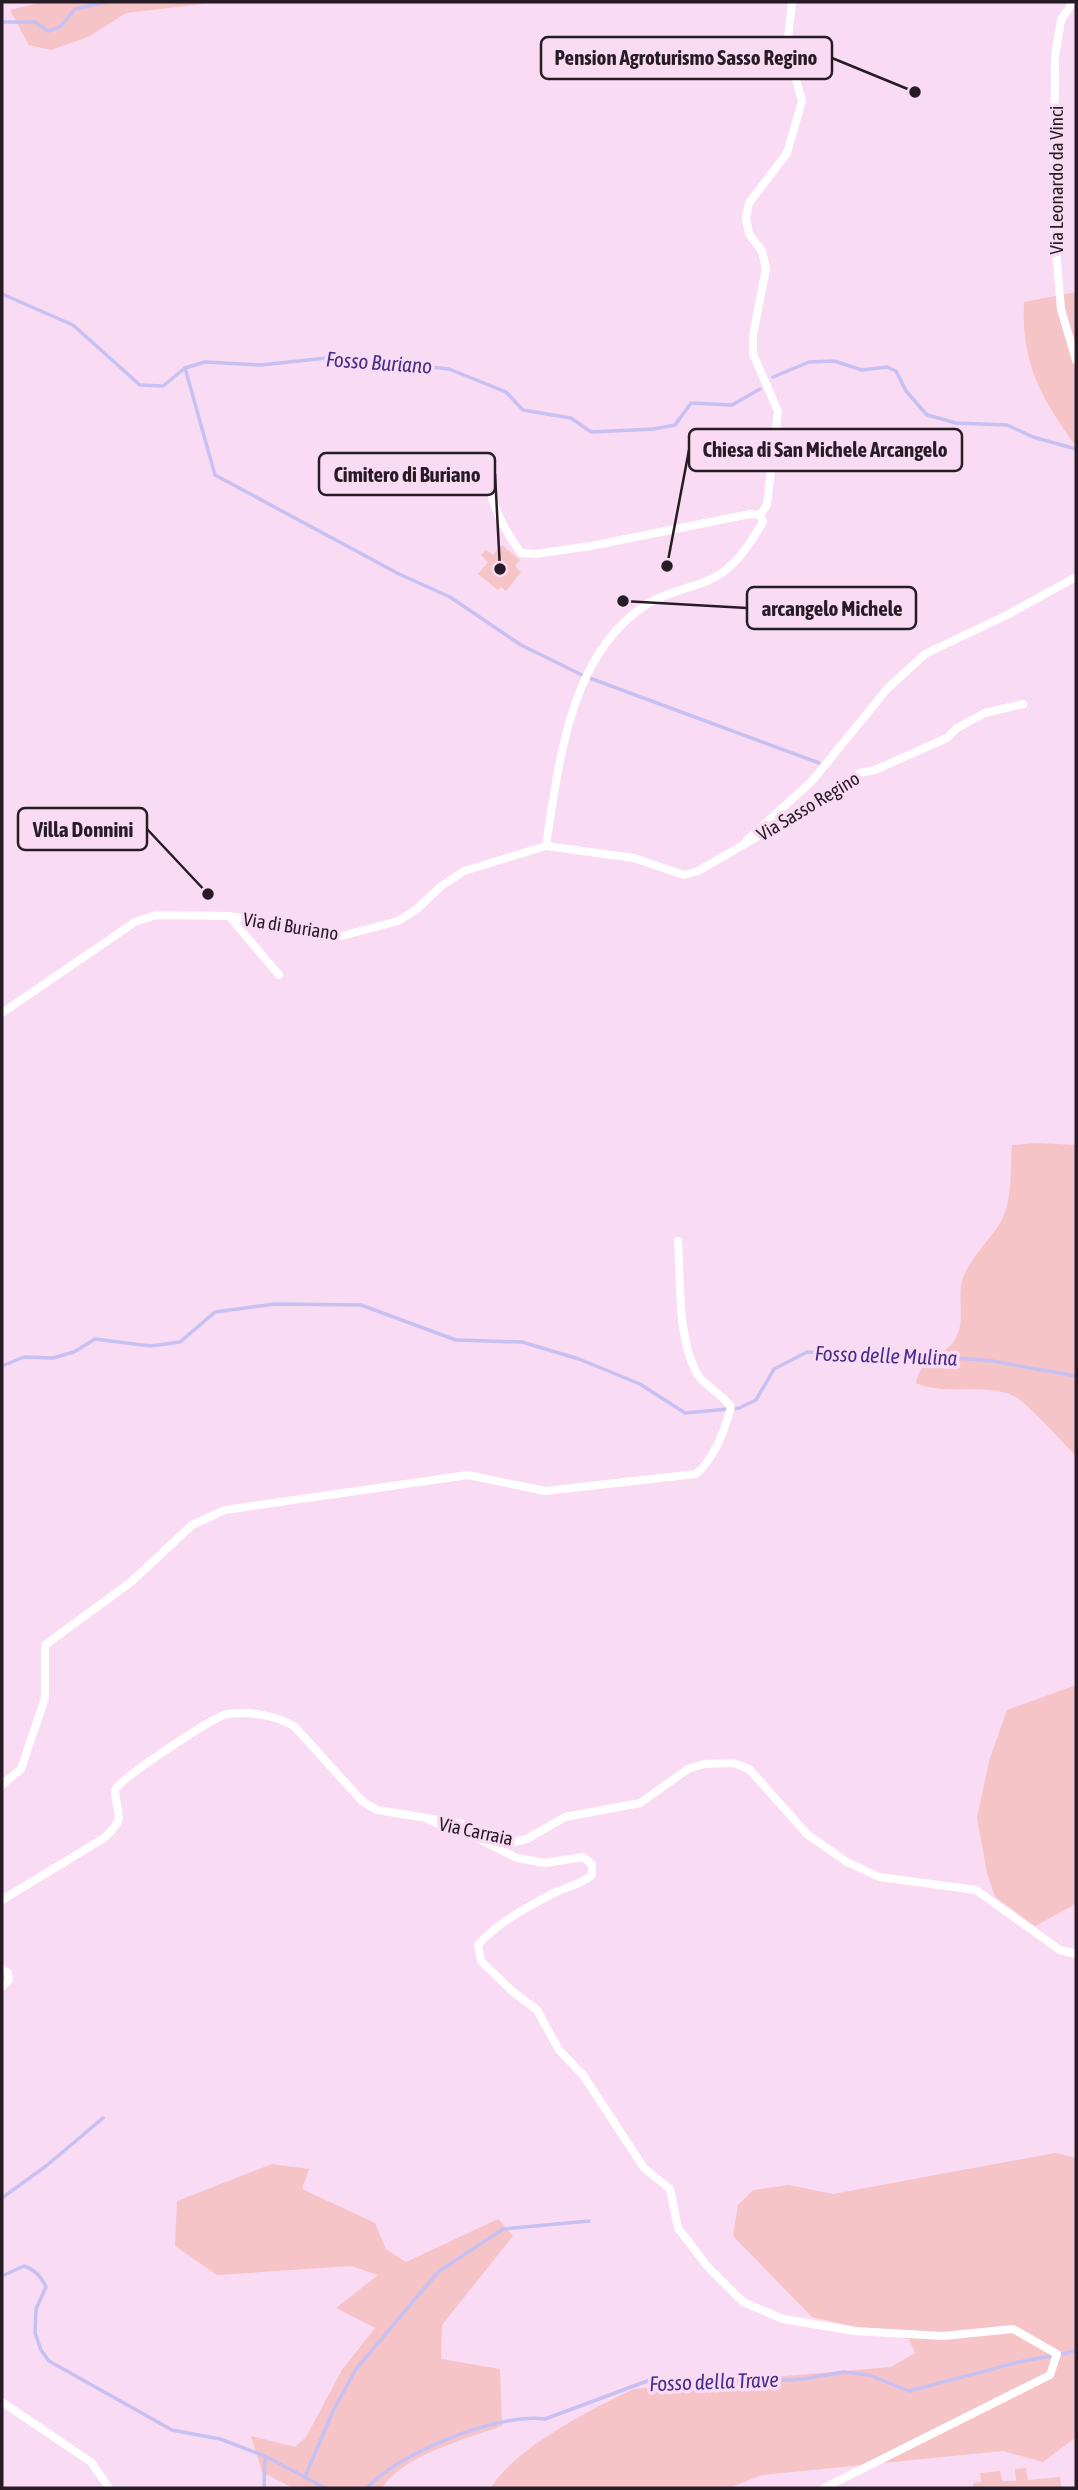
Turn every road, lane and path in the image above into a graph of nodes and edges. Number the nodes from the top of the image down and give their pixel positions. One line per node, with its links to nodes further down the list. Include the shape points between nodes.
1 (792, 2): 5 (street, via 787,47 802,101 788,153 749,203 746,218 766,269 752,354 778,411 769,494)
2 (1073, 2): 3 (street, Via Leonardo da Vinci, via 1061,20 1055,57 1054,226 1061,309)
3 (1076, 360)
4 (488, 463): 5 (street, via 499,516 521,553 590,546)
5 (760, 515): 9 (street, via 763,522 747,548 722,573 651,601 620,623 578,698 561,750)
6 (1076, 577): 8 (street, via 925,654 887,690 812,781 758,826)
7 (1023, 704): 8 (street, Via Sasso Regino, via 985,713 947,738 860,773)
8 (743, 845): 9 (street, Via di Buriano, via 712,865 684,875 634,858)
9 (546, 846): 10 (street, Via di Buriano, via 464,871 417,909 371,930 342,936)
10 (229, 916): 11 (street); 12 (street, Via di Buriano, via 156,915 135,922)
11 (279, 975)
12 (2, 1013)
13 (678, 1241): 14 (street, via 683,1319 696,1374 731,1407 721,1435 696,1474 545,1490 468,1475 225,1510 192,1525 131,1582 45,1645 45,1698 21,1769)
14 (2, 1785)
15 (431, 1821): 16 (street, Via Carraia, via 377,1810 362,1801 285,1720 225,1714 119,1783 120,1820 104,1838); 17 (street, Via Carraia, via 463,1825 514,1842 565,1817 640,1803 688,1769 734,1763 749,1769 808,1835 847,1862 879,1877 976,1890 1060,1950); 22 (street, via 517,1858 545,1863 583,1857 592,1864 592,1875 586,1881 552,1894 488,1933 478,1945 481,1961 537,2010 559,2050 583,2075 644,2168 670,2189 678,2228 743,2302 783,2319 855,2331 943,2336 1013,2329 1057,2354 1050,2375)
16 (2, 1900)
17 (1076, 1954)
18 (2, 1969): 19 (street, via 9,1980)
19 (2, 1987)
20 (2, 2402): 21 (street, via 91,2462)
21 (109, 2488)
22 (824, 2488)

